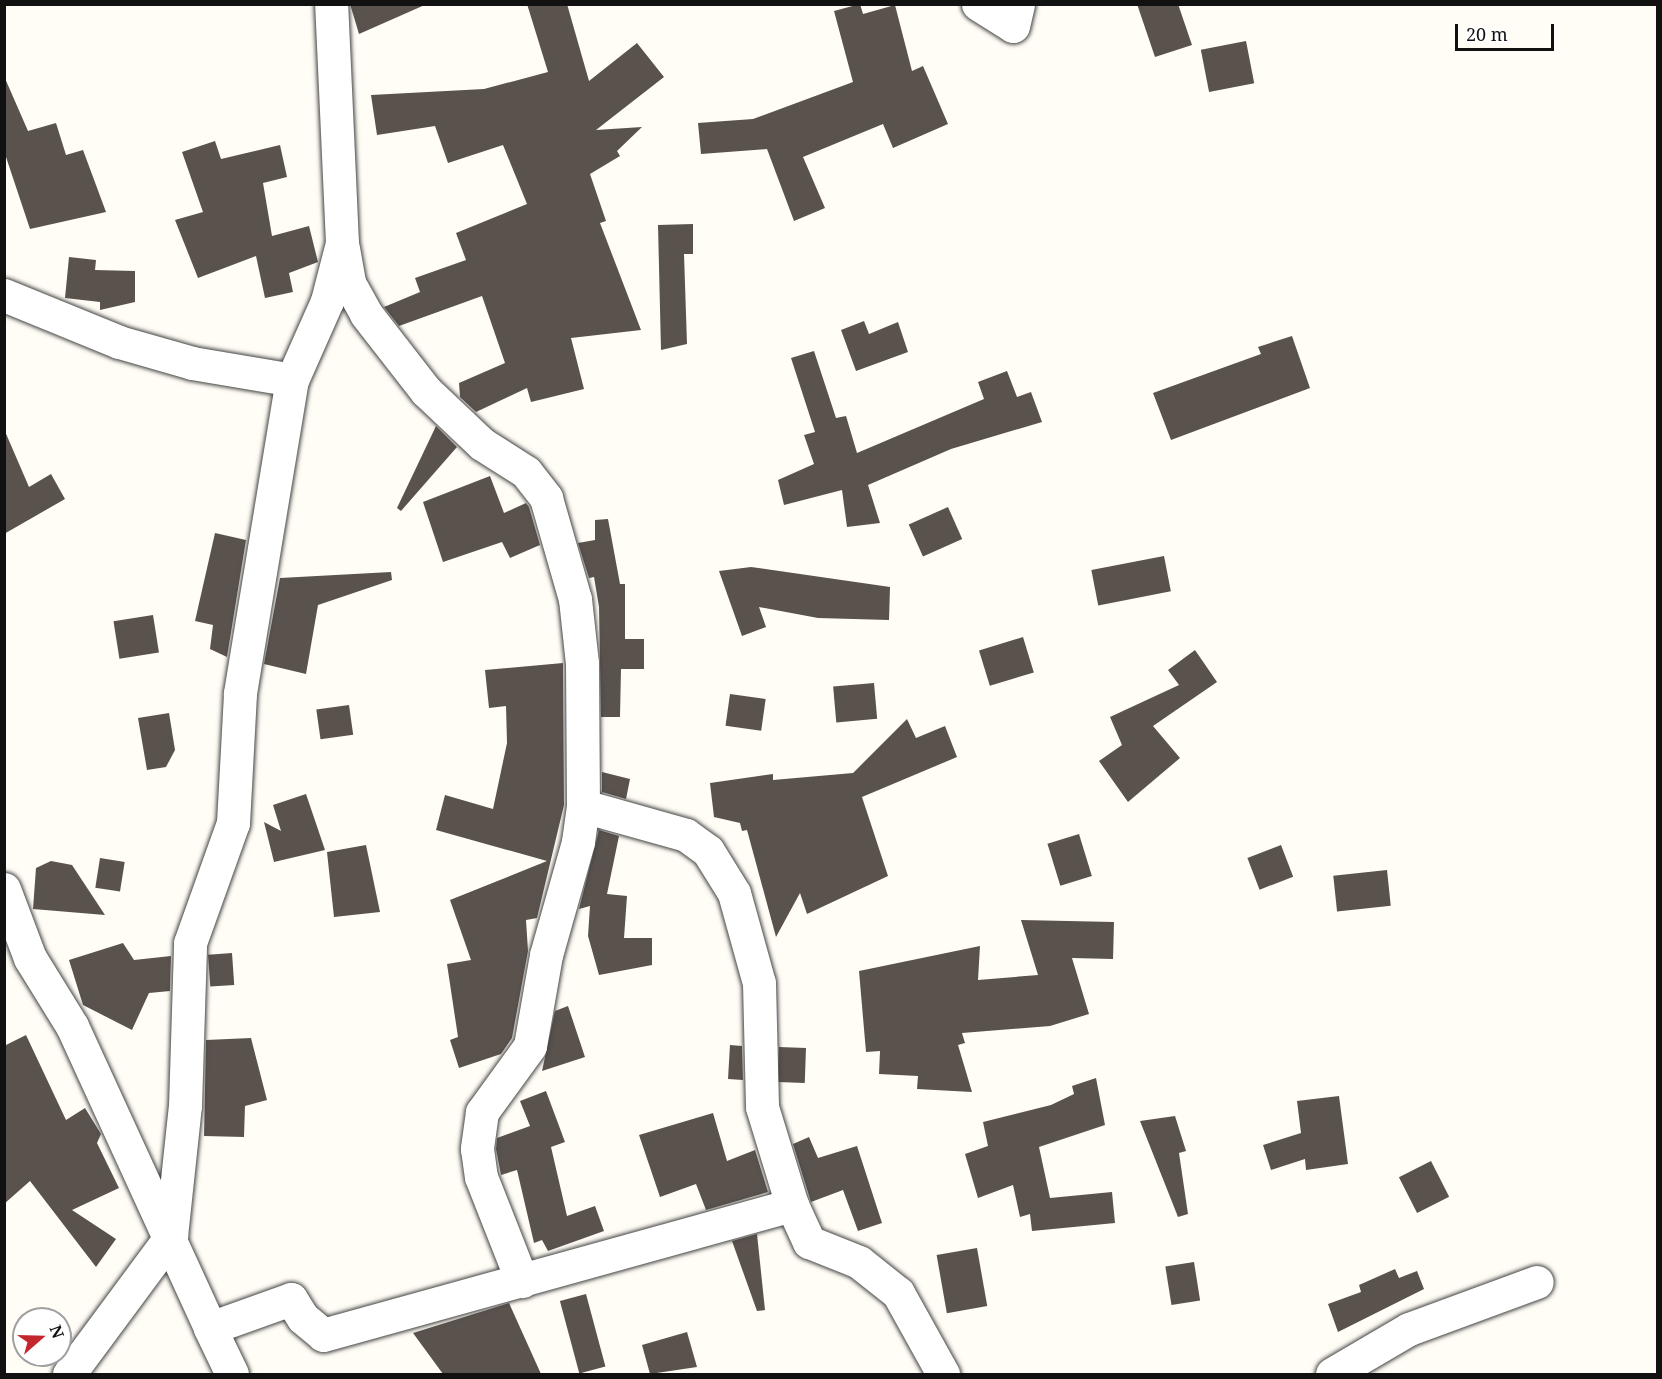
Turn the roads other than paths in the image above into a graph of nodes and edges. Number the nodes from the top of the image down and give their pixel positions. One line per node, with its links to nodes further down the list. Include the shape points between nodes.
1 (331, 4): 4 (street)
2 (978, 4): 3 (street, via 1013,26)
3 (1018, 4)
4 (342, 243): 6 (street, via 327,301); 7 (street, via 349,283 360,303 426,391 482,444 526,472 546,498 574,599 582,663)
5 (4, 295): 6 (street, via 119,342 192,363)
6 (292, 380): 10 (street, via 240,693 233,823 190,943 185,1106)
7 (583, 806): 9 (street, via 686,835 708,851 725,876 752,945 759,983 762,1107); 11 (street, via 533,1012 530,1046 482,1112 477,1149 481,1177)
8 (4, 890): 10 (street, via 30,958 72,1026)
9 (792, 1205): 11 (street); 16 (street, via 809,1242 859,1262 898,1293)
10 (171, 1236): 13 (street); 14 (street)
11 (522, 1281): 13 (street, via 323,1335 303,1318 291,1299)
12 (1537, 1282): 17 (street, via 1409,1329)
13 (210, 1328): 15 (street)
14 (69, 1374)
15 (232, 1374)
16 (943, 1374)
17 (1332, 1374)

